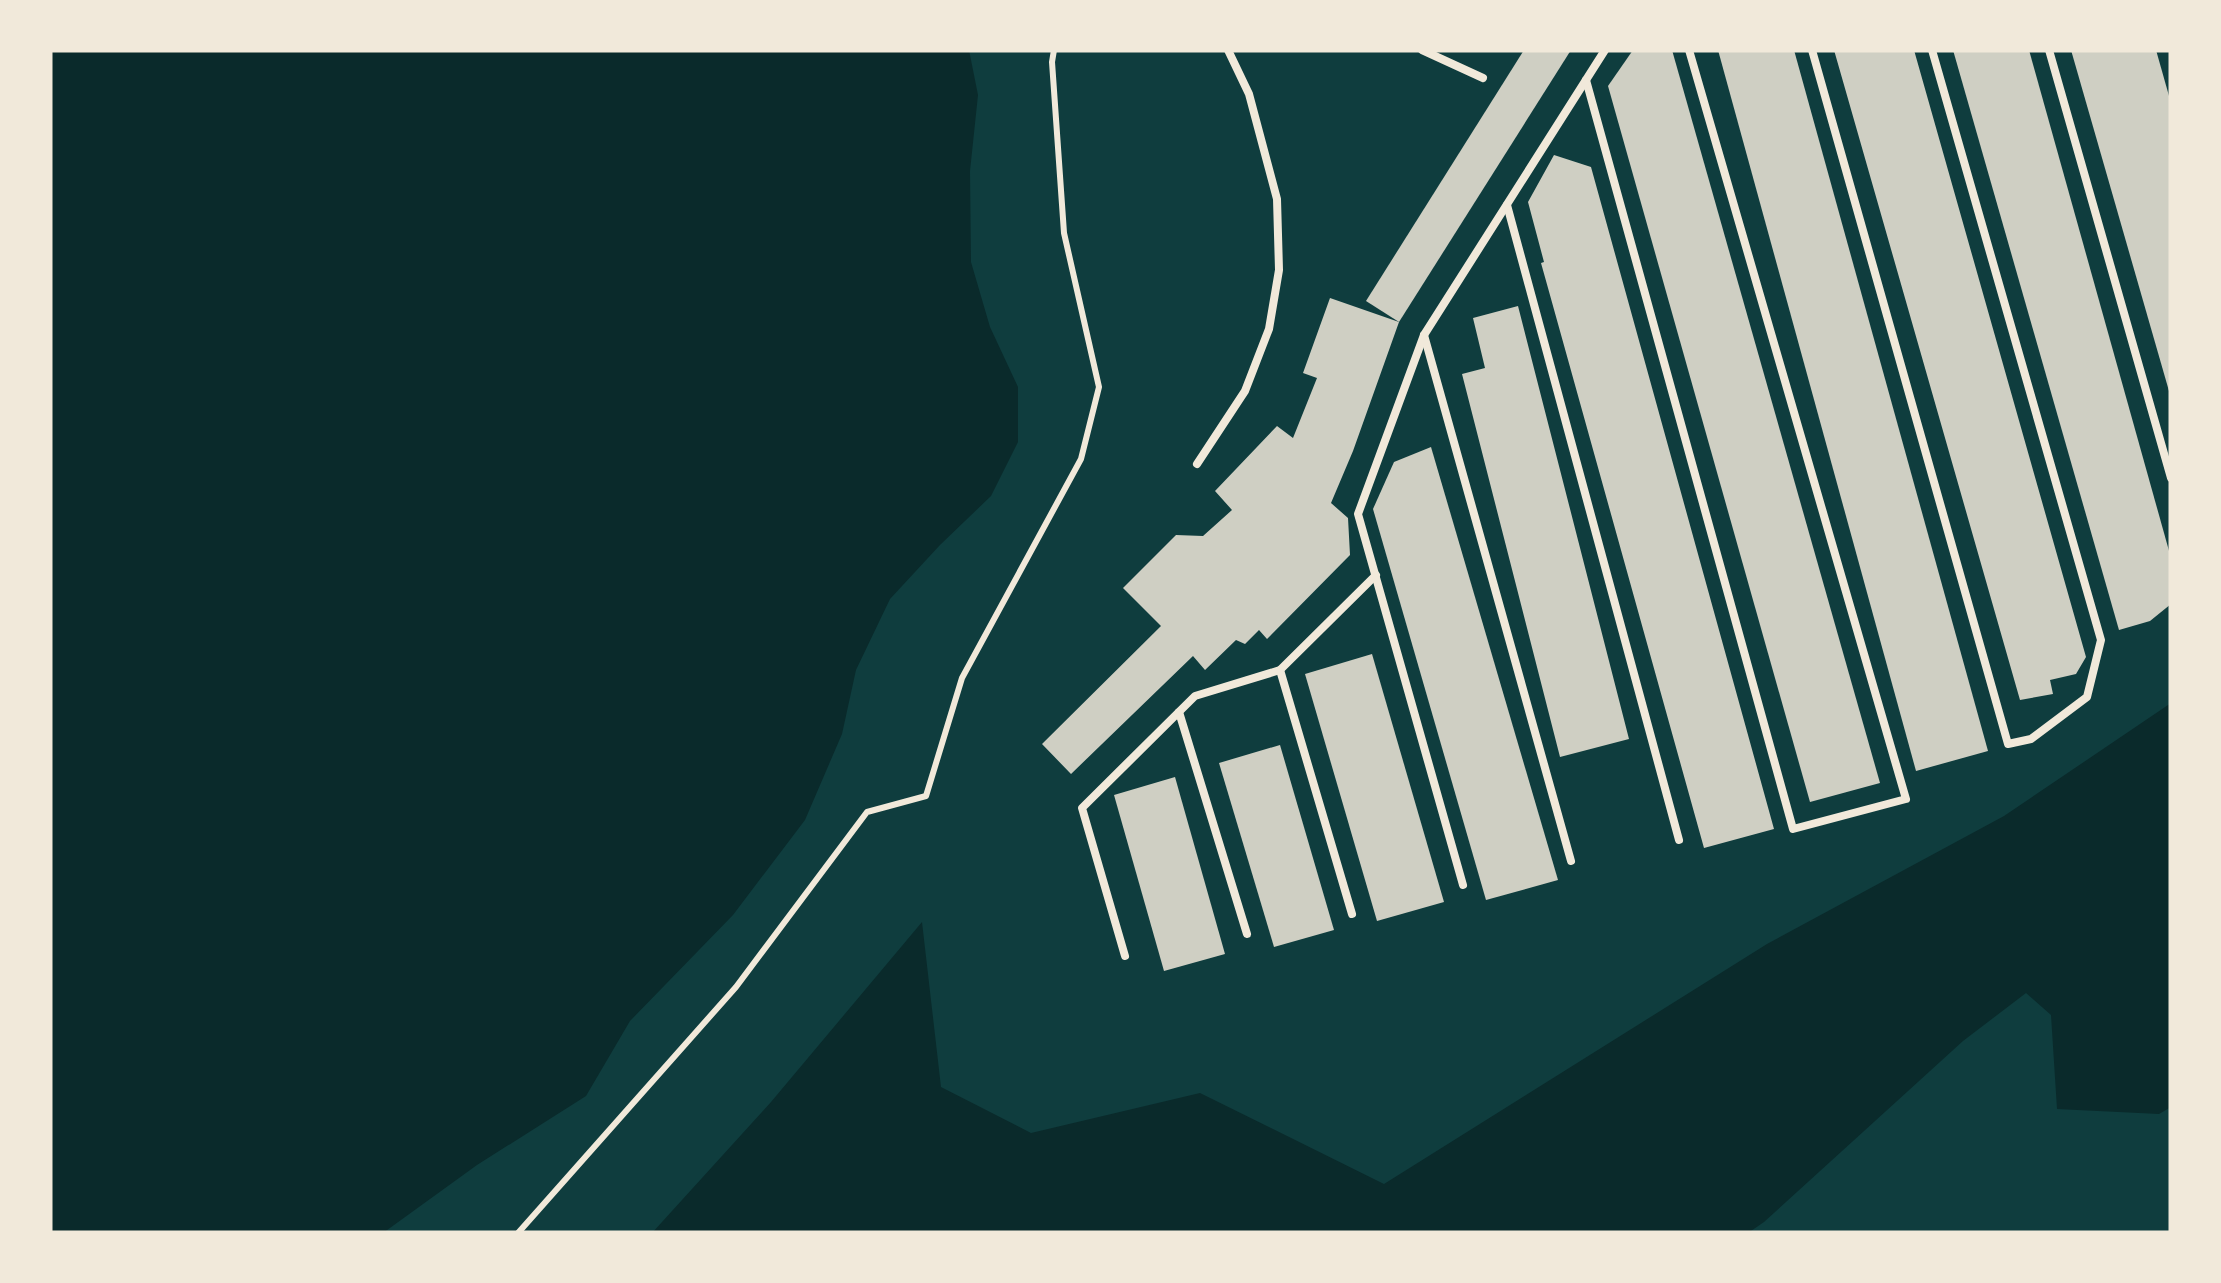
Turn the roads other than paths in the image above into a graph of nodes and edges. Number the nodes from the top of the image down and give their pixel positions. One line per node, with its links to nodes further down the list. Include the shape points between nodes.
1 (1228, 50): 12 (lane, via 1250,94 1277,198 1279,270 1269,329 1246,391)
2 (1422, 50): 8 (lane)
3 (1605, 50): 9 (lane)
4 (1690, 50): 9 (lane, via 1906,799 1793,829)
5 (1812, 50): 6 (lane, via 2008,744 2031,738 2087,697 2100,640)
6 (1932, 50)
7 (2050, 50): 13 (lane)
8 (1484, 78)
9 (1586, 80): 10 (lane)
10 (1506, 206): 11 (lane); 17 (lane)
11 (1424, 334): 14 (lane, via 1358,514); 18 (lane)
12 (1197, 464)
13 (2171, 478)
14 (1376, 576): 15 (lane); 19 (lane)
15 (1280, 670): 16 (lane, via 1195,696); 20 (lane)
16 (1179, 712): 21 (lane); 22 (lane, via 1082,808)
17 (1679, 840)
18 (1571, 862)
19 (1463, 885)
20 (1352, 914)
21 (1247, 934)
22 (1125, 956)

